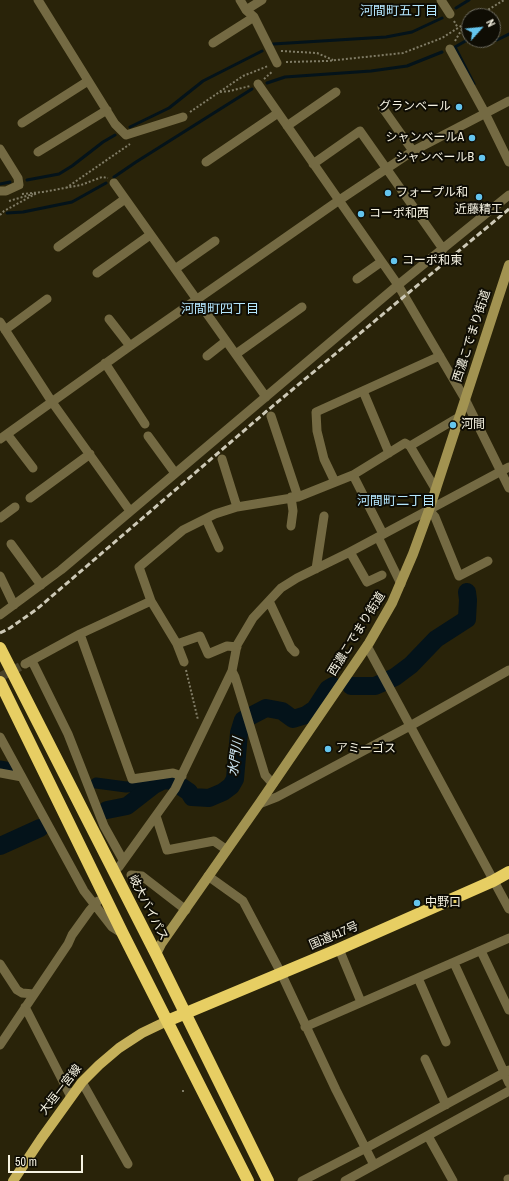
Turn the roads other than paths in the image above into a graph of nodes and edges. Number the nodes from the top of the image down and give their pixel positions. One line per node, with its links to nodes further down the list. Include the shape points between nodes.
1 (38, 0): 11 (street)
2 (240, 0): 5 (street)
3 (262, 0): 5 (street)
4 (441, 0): 6 (street)
5 (246, 10): 7 (street)
6 (450, 14)
7 (254, 17): 8 (street); 10 (street)
8 (213, 43)
9 (450, 48): 18 (street)
10 (277, 63)
11 (88, 81): 16 (street); 20 (street)
12 (258, 84): 17 (street)
13 (336, 92): 21 (street)
14 (509, 101): 18 (street)
15 (382, 107): 23 (street)
16 (107, 110): 19 (street, via 115,124 126,135); 24 (street)
17 (278, 112): 21 (street); 25 (street)
18 (485, 113): 23 (street); 26 (street)
19 (183, 117)
20 (22, 123)
21 (287, 126): 27 (street)
22 (0, 149): 30 (street, via 18,178 19,185)
23 (413, 151): 28 (street)
24 (38, 152)
25 (206, 162)
26 (509, 162)
27 (313, 164): 28 (street, via 360,131); 33 (street)
28 (387, 169): 33 (street); 37 (street)
29 (114, 183): 32 (street)
30 (3, 191)
31 (509, 195): 37 (street)
32 (125, 199): 34 (street); 36 (street)
33 (338, 200): 38 (street); 45 (street)
34 (150, 235): 40 (street); 41 (street)
35 (215, 241): 40 (street)
36 (58, 247)
37 (443, 249): 43 (street)
38 (381, 262): 42 (street); 43 (street)
39 (509, 265): 57 (street, 西濃こでまり街道)
40 (175, 269): 45 (street)
41 (97, 273)
42 (357, 278)
43 (398, 285): 53 (street); 56 (street)
44 (47, 299): 48 (street)
45 (196, 299): 49 (street); 50 (street)
46 (302, 307): 51 (street)
47 (109, 319): 50 (street)
48 (2, 326): 58 (street)
49 (226, 341): 51 (street); 52 (street)
50 (130, 346): 54 (street)
51 (236, 354): 56 (street)
52 (207, 356)
53 (440, 356): 55 (street); 57 (street)
54 (105, 364): 58 (street); 61 (street)
55 (363, 391): 65 (street); 72 (street, via 316,412 317,431 324,459)
56 (266, 397): 70 (street)
57 (465, 399): 60 (street, 西濃こでまり街道); 69 (street)
58 (52, 402): 63 (street); 66 (street)
59 (271, 416): 75 (street)
60 (459, 417): 64 (street); 74 (street, 西濃こでまり街道)
61 (145, 424)
62 (148, 436): 70 (street)
63 (4, 437): 68 (street)
64 (410, 446): 65 (street, via 405,443); 74 (street)
65 (389, 453): 71 (street)
66 (90, 454): 76 (street); 80 (street)
67 (222, 459): 78 (street)
68 (33, 468)
69 (505, 469): 73 (street); 79 (street)
70 (175, 473): 80 (street)
71 (353, 475): 72 (street); 85 (street)
72 (335, 482): 75 (street)
73 (509, 488)
74 (436, 490): 79 (street, 西濃こでまり街道)
75 (295, 497): 78 (street); 84 (street)
76 (30, 498)
77 (14, 507): 82 (street)
78 (237, 507): 83 (street)
79 (429, 510): 85 (street); 89 (street, via 435,517 458,576); 93 (street, 西濃こでまり街道)
80 (130, 511): 94 (street)
81 (324, 516): 90 (street)
82 (0, 518)
83 (206, 519): 87 (street); 95 (street, via 183,530 139,567)
84 (291, 526)
85 (380, 536): 88 (street); 93 (street)
86 (11, 544): 94 (street)
87 (219, 548)
88 (350, 552): 90 (street); 91 (street, via 367,582)
89 (488, 561)
90 (316, 569): 96 (street, via 281,588)
91 (382, 575)
92 (0, 576): 97 (street)
93 (401, 584): 101 (street, 西濃こでまり街道)
94 (41, 585): 97 (street)
95 (151, 601): 99 (street); 100 (street)
96 (269, 601): 102 (street, via 253,618); 104 (street, via 291,648)
97 (14, 605): 98 (street)
98 (0, 615)
99 (80, 634): 113 (street, via 132,779 173,773); 118 (street, via 29,662 68,734 104,826)
100 (177, 644): 102 (street, via 200,636 208,654 227,646); 105 (street)
101 (367, 646): 109 (street); 114 (street, 西濃こでまり街道)
102 (237, 647): 107 (street)
103 (0, 648): 119 (highway, 岐大バイパス)
104 (296, 652)
105 (184, 662)
106 (509, 670): 109 (street)
107 (232, 671): 113 (street); 114 (street, via 265,775)
108 (0, 682): 124 (highway)
109 (410, 726): 115 (street, via 277,797); 123 (street)
110 (0, 737): 112 (street)
111 (0, 773): 112 (street)
112 (22, 777): 125 (street, via 84,891)
113 (182, 777): 116 (street)
114 (273, 784): 115 (street, 西濃こでまり街道)
115 (259, 804): 117 (street, 西濃こでまり街道)
116 (156, 816): 117 (street, via 167,850 214,841); 118 (street)
117 (227, 850): 122 (street, 西濃こでまり街道)
118 (123, 860): 119 (street, via 119,867)
119 (113, 870): 132 (highway, 岐大バイパス)
120 (509, 872): 123 (highway, 国道417号)
121 (131, 875): 127 (street, via 142,876)
122 (208, 876): 127 (street, 西濃こでまり街道); 135 (street, via 243,901)
123 (493, 881): 126 (street); 130 (highway, 国道417号)
124 (104, 895): 125 (street); 128 (highway)
125 (95, 904): 128 (street, via 112,927); 137 (street)
126 (509, 909)
127 (186, 910): 132 (street, 西濃こでまり街道)
128 (123, 934): 142 (highway)
129 (509, 938): 131 (street)
130 (339, 950): 135 (highway, 国道417号); 138 (street)
131 (481, 951): 133 (street); 140 (street)
132 (156, 954): 141 (highway, 岐大バイパス)
133 (454, 963): 136 (street); 147 (street)
134 (0, 964): 137 (street, via 17,990)
135 (280, 973): 141 (highway, 国道417号); 143 (street)
136 (418, 978): 138 (street); 144 (street)
137 (34, 994): 139 (street)
138 (361, 1002): 143 (street)
139 (25, 1007): 145 (street); 150 (street)
140 (509, 1010)
141 (185, 1013): 142 (highway, 国道417号); 157 (highway, 岐大バイパス)
142 (167, 1020): 148 (main road, 大垣一宮線, via 119,1048); 156 (highway)
143 (305, 1026): 153 (street)
144 (446, 1042)
145 (0, 1045)
146 (425, 1059): 151 (street)
147 (507, 1076): 151 (street)
148 (82, 1082): 150 (main road, 大垣一宮線); 154 (street)
149 (509, 1091): 152 (street)
150 (71, 1096): 155 (main road, 大垣一宮線)
151 (446, 1105): 153 (street)
152 (428, 1136): 153 (street); 160 (street)
153 (370, 1157): 158 (street); 159 (street)
154 (128, 1164)
155 (13, 1181)
156 (248, 1181)
157 (268, 1181)
158 (302, 1181)
159 (345, 1181)
160 (453, 1181)

